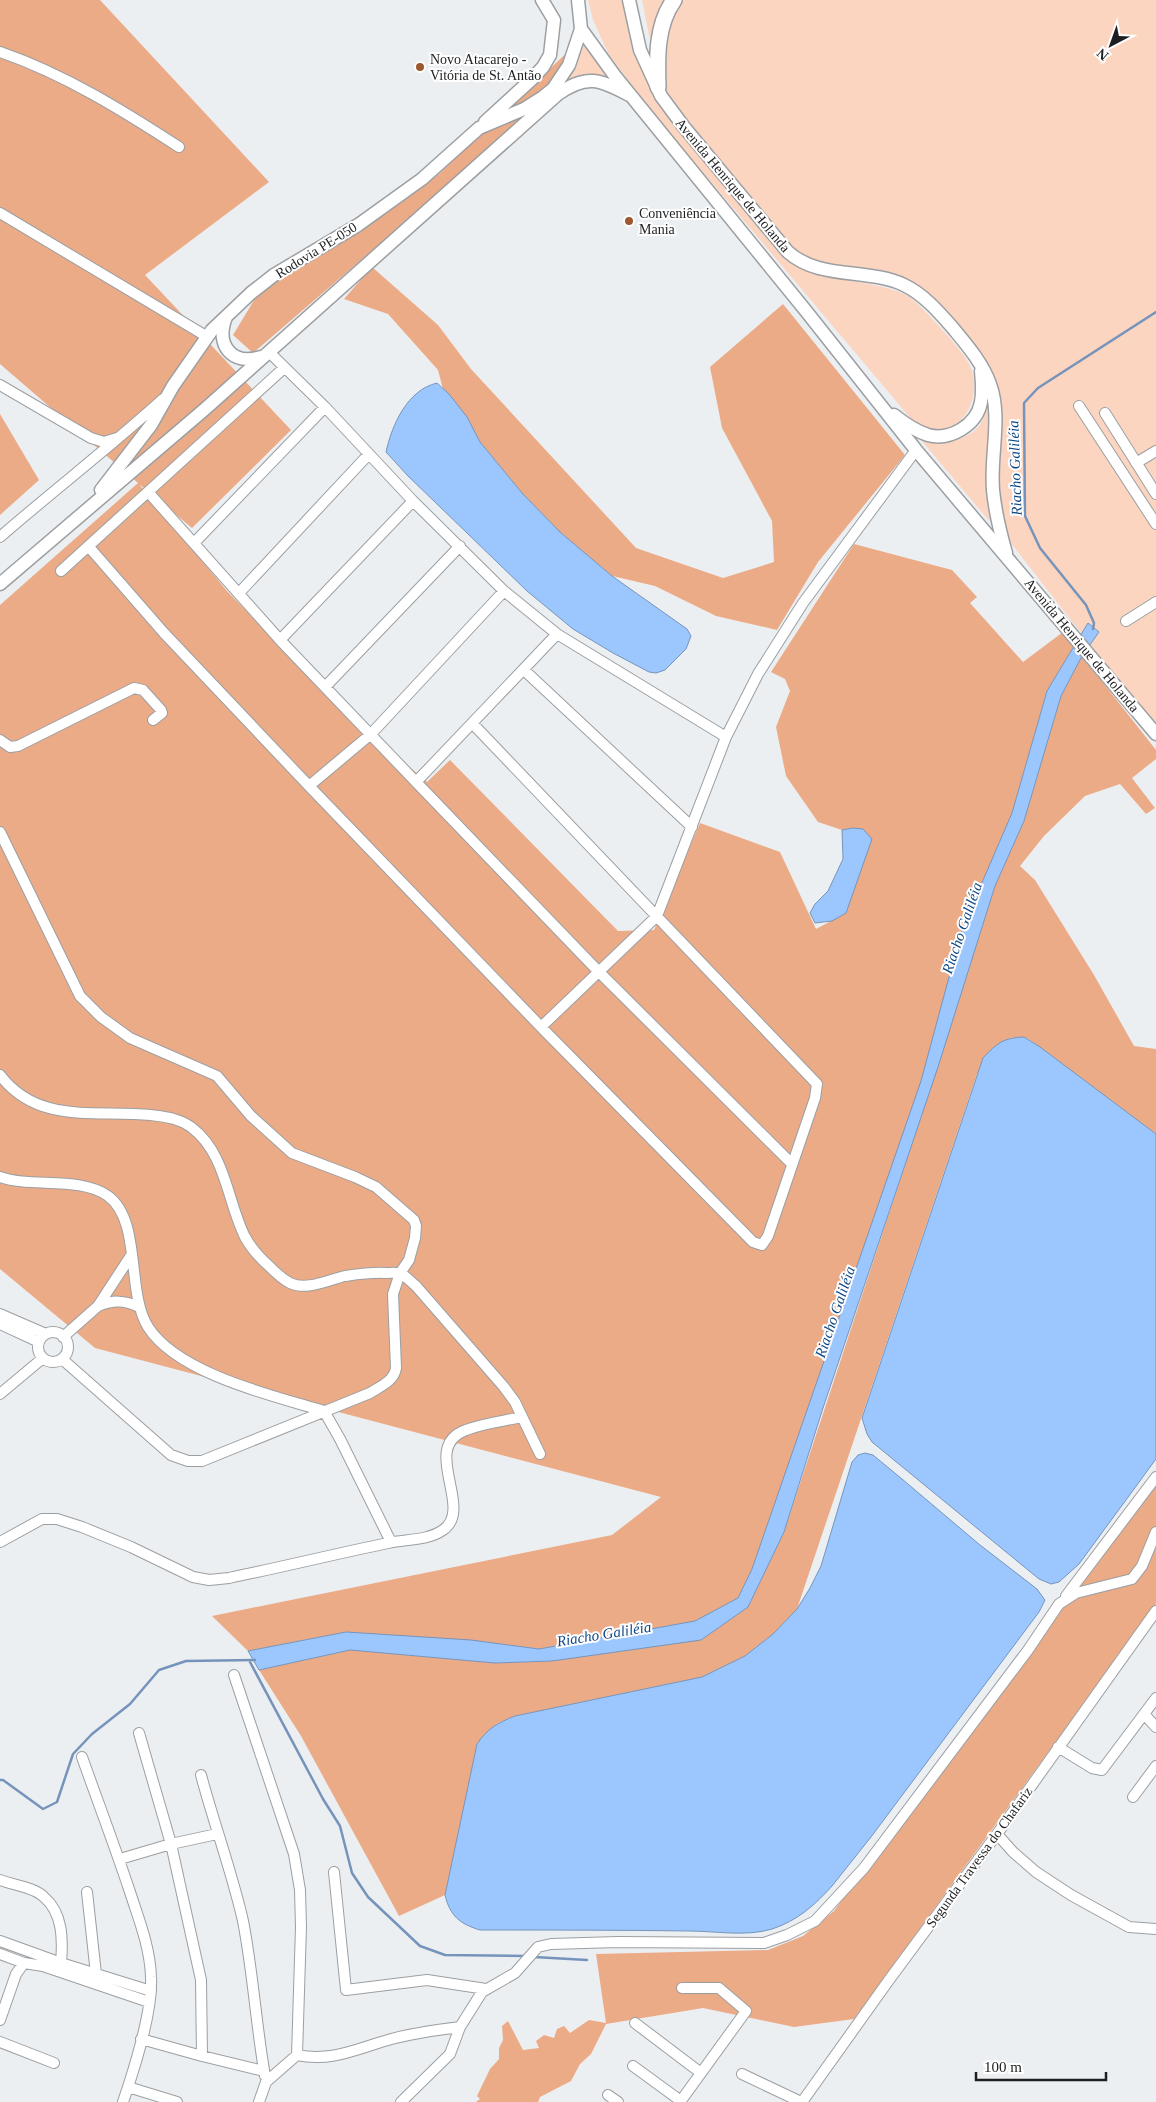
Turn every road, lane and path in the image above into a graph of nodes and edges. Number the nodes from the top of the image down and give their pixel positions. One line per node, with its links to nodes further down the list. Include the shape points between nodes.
1 (542, 0): 9 (main road, via 554,20 550,55 533,78)
2 (578, 0): 5 (main road)
3 (629, 0): 7 (main road, Avenida Henrique de Holanda, via 640,50)
4 (674, 0): 7 (highway, via 660,31)
5 (581, 28): 8 (main road, Avenida Henrique de Holanda); 9 (main road, Rodovia PE-050, via 569,65 553,89 524,109)
6 (0, 52): 10 (street, via 58,76)
7 (658, 87): 15 (main road, Avenida Henrique de Holanda, via 689,134 797,260 825,269 894,281 916,291 966,344)
8 (633, 98): 14 (main road, Rodovia PE-050, via 609,86 584,80 558,94); 21 (main road, Avenida Henrique de Holanda)
9 (479, 128): 12 (main road, Rodovia PE-050, via 422,179 358,225 274,275)
10 (179, 146)
11 (0, 213): 13 (street)
12 (226, 317): 13 (main road, Rodovia PE-050); 14 (main road, via 221,329 222,341 228,351 238,358 250,360)
13 (206, 336): 18 (main road, Rodovia PE-050)
14 (265, 354): 16 (street); 31 (main road, Rodovia PE-050)
15 (981, 366): 21 (main road, via 982,402 973,419 956,432 928,435); 37 (main road, Avenida Henrique de Holanda, via 994,398 993,489)
16 (284, 368): 20 (street); 28 (street)
17 (0, 385): 23 (street, via 91,438 104,442)
18 (169, 394): 23 (street); 31 (main road, Rodovia PE-050, via 137,445)
19 (1079, 406): 32 (street)
20 (325, 407): 26 (street); 34 (street)
21 (883, 408): 24 (main road, Avenida Henrique de Holanda)
22 (1105, 413): 27 (street)
23 (120, 437): 33 (street)
24 (916, 450): 37 (main road, Avenida Henrique de Holanda); 52 (street, via 802,603 758,674)
25 (1156, 451): 27 (street)
26 (369, 454): 30 (street); 41 (street)
27 (1136, 463): 29 (street)
28 (149, 493): 34 (street); 36 (street)
29 (1156, 494)
30 (413, 501): 35 (street); 45 (street)
31 (84, 513): 39 (main road, Rodovia PE-050)
32 (1156, 524)
33 (0, 537)
34 (194, 543): 41 (street)
35 (460, 546): 40 (street); 47 (street)
36 (89, 547): 38 (street); 55 (street, via 164,633)
37 (1007, 556): 51 (main road, Avenida Henrique de Holanda)
38 (62, 571)
39 (0, 584)
40 (504, 591): 44 (street); 50 (street)
41 (239, 593): 45 (street)
42 (1156, 602): 43 (street)
43 (1126, 621)
44 (557, 634): 46 (street); 52 (street)
45 (280, 640): 47 (street)
46 (524, 670): 49 (street); 56 (street)
47 (325, 687): 50 (street)
48 (152, 720): 53 (street, via 162,713 161,710 143,690 134,688 18,746 10,747)
49 (472, 724): 54 (street); 58 (street)
50 (371, 734): 54 (street); 55 (street)
51 (1156, 734)
52 (726, 736): 56 (street)
53 (0, 740)
54 (416, 782): 59 (street)
55 (309, 786): 60 (street)
56 (692, 827): 58 (street)
57 (0, 832): 65 (street, via 80,996 100,1017 130,1038 217,1076 251,1116 292,1153 376,1187 401,1207 416,1226 409,1260)
58 (657, 916): 59 (street); 62 (street, via 817,1084)
59 (598, 971): 60 (street); 62 (street)
60 (541, 1027): 62 (street, via 758,1245 764,1244 768,1236)
61 (0, 1075): 65 (street, via 27,1098 61,1112 142,1114 182,1121 192,1128 218,1163 246,1239 266,1264 291,1284 304,1286 370,1272)
62 (792, 1164)
63 (0, 1177): 64 (street, via 68,1185 107,1195 119,1206 124,1217)
64 (132, 1254): 66 (street); 67 (street)
65 (400, 1273): 75 (street, via 393,1299 396,1374 370,1393); 76 (street, via 416,1286 496,1377)
66 (98, 1306): 67 (street, via 121,1301); 70 (street)
67 (139, 1308): 75 (street, via 148,1327 173,1353 245,1386)
68 (0, 1314): 71 (street)
69 (0, 1324): 71 (street)
70 (63, 1337): 71 (street, via 55,1333); 73 (street, via 68,1348)
71 (43, 1338): 72 (street, via 39,1350)
72 (43, 1358): 73 (street, via 50,1362); 74 (street)
73 (62, 1359): 75 (street, via 172,1455 188,1461 202,1462)
74 (0, 1394)
75 (324, 1411): 81 (street)
76 (522, 1417): 77 (street); 81 (street, via 466,1430 454,1438 446,1456 454,1514 449,1525 436,1534)
77 (540, 1454)
78 (1156, 1477): 82 (street)
79 (1156, 1532): 82 (street, via 1142,1566 1132,1579 1076,1592)
80 (0, 1542): 81 (street, via 42,1519 57,1519 131,1547 193,1577 209,1580)
81 (391, 1542)
82 (1060, 1604): 108 (street, via 864,1868 815,1921 764,1943 543,1945 515,1973)
83 (1156, 1611): 89 (street, Segunda Travessa do Chafariz)
84 (234, 1675): 116 (street, via 294,1854 300,1890)
85 (1156, 1698): 86 (street)
86 (1144, 1714): 87 (street); 89 (street, via 1102,1770 1092,1768)
87 (1156, 1727)
88 (139, 1733): 96 (street)
89 (1058, 1747): 95 (street, Segunda Travessa do Chafariz)
90 (82, 1757): 97 (street)
91 (1156, 1766): 93 (street)
92 (201, 1775): 94 (street)
93 (1133, 1797)
94 (218, 1834): 96 (street); 122 (street, via 242,1919)
95 (997, 1834): 101 (street, via 1036,1872 1071,1894 1128,1926); 131 (street, Segunda Travessa do Chafariz)
96 (171, 1844): 97 (street); 117 (street, via 201,1980)
97 (120, 1860): 109 (street, via 148,1950)
98 (334, 1872): 108 (street, via 346,1990 427,1980)
99 (0, 1880): 105 (street, via 37,1892 48,1901 60,1922)
100 (87, 1892): 106 (street)
101 (1156, 1929)
102 (0, 1941): 105 (street)
103 (0, 1954): 104 (street)
104 (24, 1963): 110 (street, via 44,1966); 111 (street, via 16,1974)
105 (61, 1963): 106 (street)
106 (96, 1974): 109 (street)
107 (682, 1988): 120 (street, via 719,1988 746,2011)
108 (486, 1989): 113 (street)
109 (151, 1991): 110 (street)
110 (149, 2002): 114 (street)
111 (0, 2020)
112 (635, 2022): 120 (street)
113 (460, 2028): 116 (street, via 420,2032 337,2056); 128 (street, via 450,2054)
114 (141, 2039): 117 (street); 123 (street)
115 (0, 2042): 118 (street)
116 (297, 2055): 122 (street)
117 (202, 2056): 122 (street)
118 (54, 2063)
119 (633, 2066): 130 (street)
120 (701, 2073): 130 (street)
121 (742, 2074): 131 (street)
122 (265, 2077): 127 (street)
123 (128, 2087): 125 (street); 126 (street)
124 (608, 2095): 129 (street)
125 (123, 2102)
126 (177, 2102)
127 (259, 2102)
128 (401, 2102)
129 (618, 2102)
130 (681, 2102)
131 (801, 2102)

